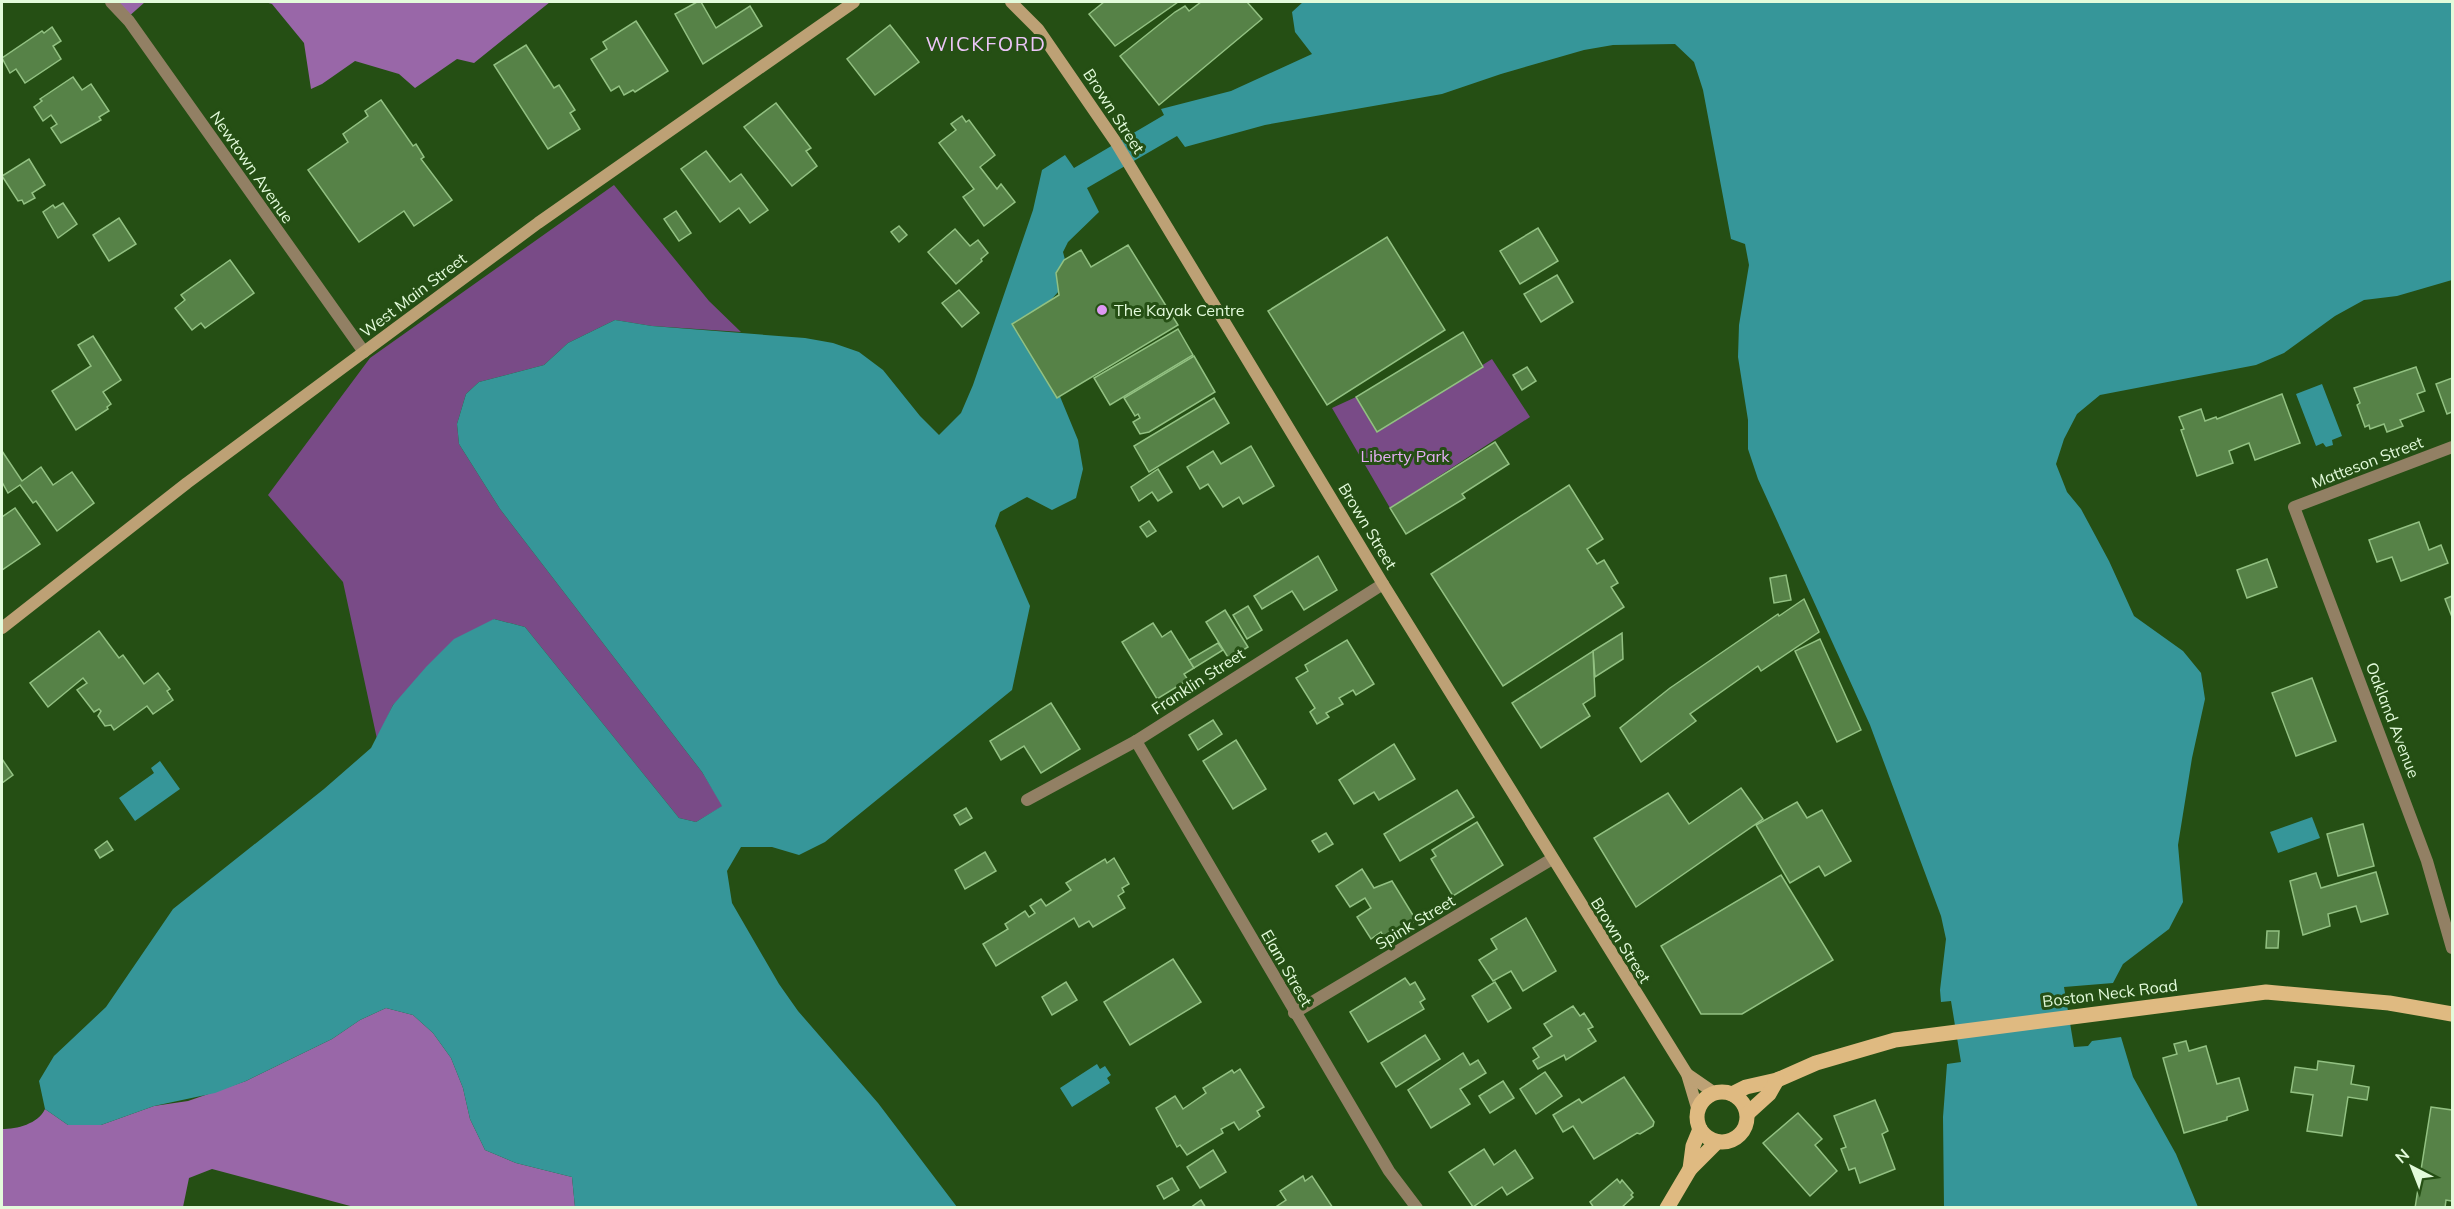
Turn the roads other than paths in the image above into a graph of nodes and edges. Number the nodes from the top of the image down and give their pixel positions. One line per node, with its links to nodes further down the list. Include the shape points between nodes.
1 (111, 2): 4 (street, Newtown Avenue, via 129,21)
2 (854, 2): 4 (main road, West Main Street, via 632,155)
3 (1011, 2): 7 (main road, Brown Street, via 1038,29 1115,141)
4 (364, 352): 8 (main road, West Main Street)
5 (2452, 447): 6 (street, Matteson Street)
6 (2294, 507): 12 (street, Oakland Avenue, via 2427,861)
7 (1383, 584): 9 (street, Franklin Street); 11 (main road, Brown Street)
8 (2, 628)
9 (1136, 741): 10 (street, Franklin Street); 13 (street, Elam Street)
10 (1027, 800)
11 (1552, 859): 13 (street, Spink Street); 15 (main road, Brown Street)
12 (2452, 948)
13 (1294, 1013): 24 (street, Elam Street, via 1389,1171)
14 (2452, 1014): 16 (main road, Boston Neck Road, via 2389,1003 2266,992 1895,1040 1816,1063)
15 (1687, 1074): 17 (main road, Brown Street); 19 (main road, Brown Street)
16 (1777, 1080): 18 (main road, Boston Neck Road); 20 (main road, Boston Neck Road, via 1769,1094)
17 (1716, 1094): 18 (main road); 19 (main road, via 1704,1100)
18 (1732, 1094): 20 (main road, via 1742,1102)
19 (1698, 1111): 21 (main road)
20 (1747, 1114): 22 (main road, via 1746,1126 1739,1136 1729,1142)
21 (1700, 1129): 22 (main road); 23 (main road, via 1690,1156)
22 (1717, 1142): 23 (main road)
23 (1690, 1169): 25 (main road)
24 (1417, 1208)
25 (1666, 1208)

